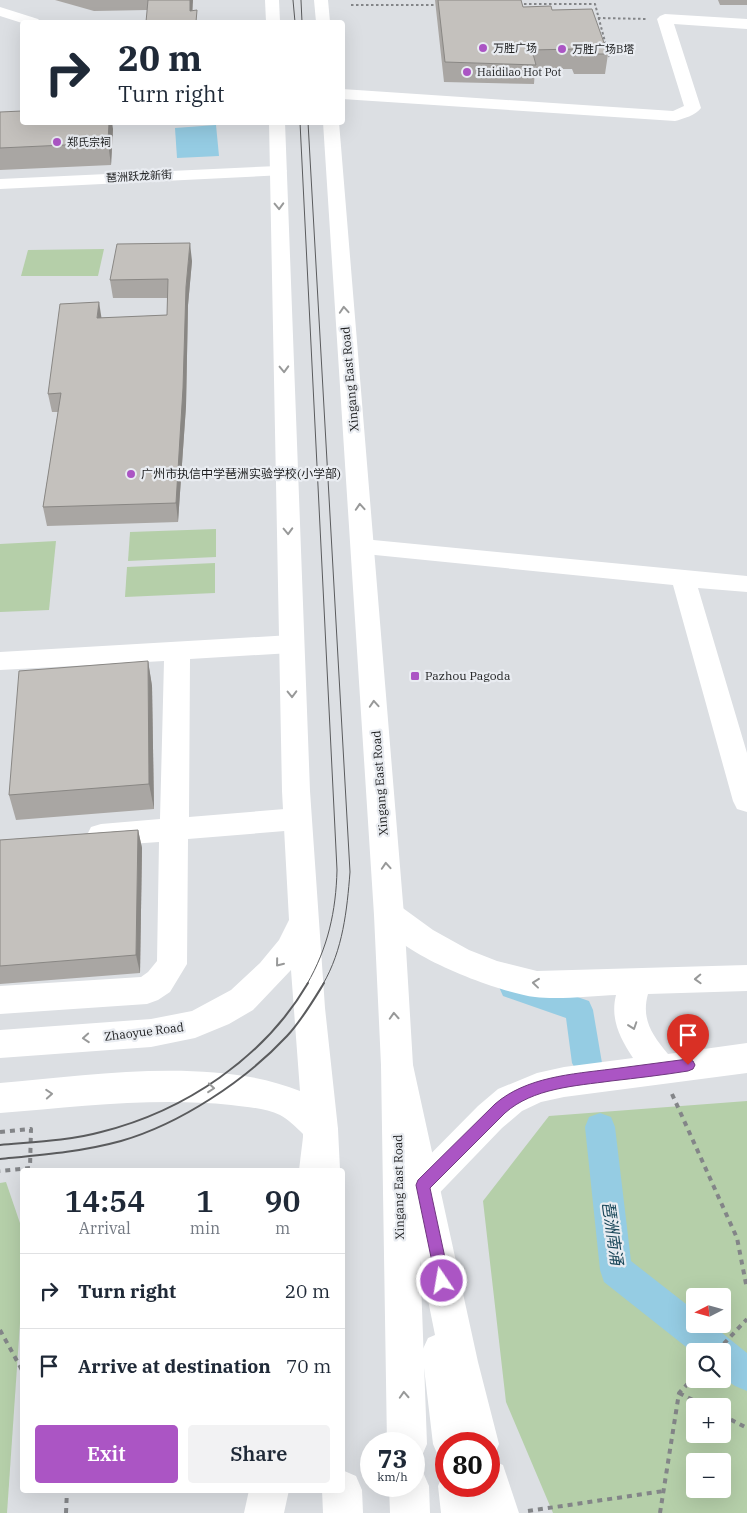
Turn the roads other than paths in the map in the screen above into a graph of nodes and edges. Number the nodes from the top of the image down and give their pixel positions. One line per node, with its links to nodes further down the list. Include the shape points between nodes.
1 (272, 0): 5 (main road)
2 (321, 0): 6 (main road)
3 (0, 11): 4 (main road)
4 (27, 20)
5 (274, 20)
6 (323, 20)
7 (747, 24): 8 (main road, via 665,19 693,108 675,116)
8 (345, 94)
9 (276, 125): 11 (main road)
10 (331, 125): 13 (main road, Xingang East Road, one-way to 10)
11 (278, 171): 12 (main road, 琶洲跃龙新街); 16 (main road, one-way to 16)
12 (0, 184)
13 (363, 547): 14 (main road); 23 (main road, Xingang East Road, one-way to 13)
14 (683, 577): 15 (main road); 19 (main road)
15 (747, 584)
16 (291, 644): 17 (main road); 20 (main road, one-way to 20)
17 (177, 651): 18 (main road); 21 (main road)
18 (0, 661)
19 (747, 801)
20 (297, 819): 21 (main road); 24 (main road)
21 (174, 830): 22 (main road); 27 (main road, via 172,964 159,982 147,990)
22 (77, 837)
23 (389, 915): 26 (main road, one-way to 23, via 537,984 507,979 431,946); 35 (main road, Xingang East Road, one-way to 23, via 397,1065)
24 (303, 921): 28 (main road, Zhaoyue Road, one-way to 28, via 291,948 242,1000 195,1024 150,1033); 32 (main road)
25 (747, 978): 26 (main road, one-way to 26)
26 (639, 981): 30 (main road, one-way to 30, via 631,994 629,1014 642,1046)
27 (0, 1000)
28 (0, 1044)
29 (747, 1058): 30 (main road)
30 (660, 1069): 35 (main road, via 564,1082 537,1088 510,1100)
31 (0, 1098): 32 (main road, one-way to 32, via 175,1086 207,1087 265,1096 291,1104)
32 (321, 1129): 33 (main road); 34 (main road)
33 (316, 1168)
34 (323, 1168)
35 (413, 1196): 36 (main road, Xingang East Road, one-way to 35); 37 (main road, via 438,1333); 38 (main road, via 454,1335)
36 (407, 1432)
37 (450, 1432)
38 (476, 1432)
39 (268, 1493): 45 (main road)
40 (342, 1493): 46 (main road)
41 (500, 1496): 44 (main road)
42 (409, 1497): 47 (main road)
43 (459, 1497): 48 (main road)
44 (511, 1512)
45 (264, 1513)
46 (343, 1513)
47 (410, 1513)
48 (461, 1513)

